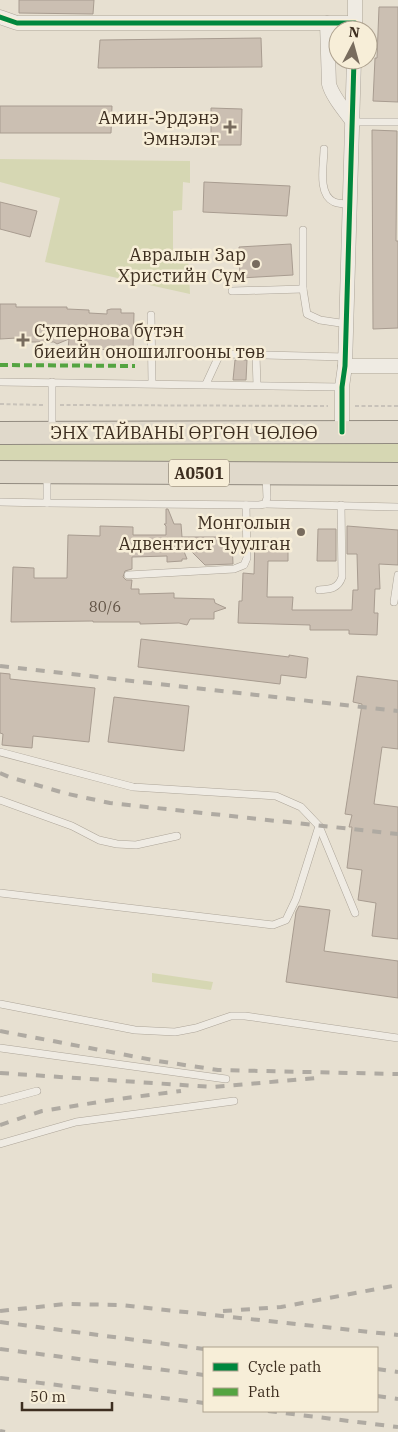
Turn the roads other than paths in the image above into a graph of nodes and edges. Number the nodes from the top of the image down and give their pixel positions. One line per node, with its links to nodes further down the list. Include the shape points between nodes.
1 (355, 0): 3 (street)
2 (0, 17): 4 (street, via 17,23)
3 (355, 20)
4 (327, 23): 6 (street, via 331,92)
5 (354, 70): 6 (street)
6 (353, 122): 7 (lane); 9 (street)
7 (398, 122)
8 (324, 149): 9 (lane, via 323,186 328,198 335,203)
9 (351, 204): 14 (street)
10 (304, 230): 11 (lane)
11 (303, 289): 12 (lane); 14 (lane, via 307,314 320,320)
12 (232, 291)
13 (151, 315): 20 (lane)
14 (347, 324): 16 (street)
15 (256, 355): 16 (lane); 21 (lane, via 224,354 218,358); 22 (lane)
16 (346, 361): 17 (street); 23 (street)
17 (398, 366)
18 (0, 382): 19 (lane)
19 (52, 382): 20 (lane); 27 (lane)
20 (152, 384): 21 (lane)
21 (206, 384): 22 (lane)
22 (257, 385): 23 (lane)
23 (342, 386): 24 (street)
24 (342, 432): 25 (highway, ЭНХ ТАЙВАНЫ ӨРГӨН ЧӨЛӨӨ); 27 (highway, ЭНХ ТАЙВАНЫ ӨРГӨН ЧӨЛӨӨ)
25 (398, 432)
26 (0, 433): 27 (highway, ЭНХ ТАЙВАНЫ ӨРГӨН ЧӨЛӨӨ)
27 (52, 433)
28 (0, 472): 29 (highway, A0501)
29 (47, 472): 30 (highway, A0501); 33 (lane)
30 (266, 473): 31 (highway, A0501); 34 (lane)
31 (398, 474)
32 (0, 502): 33 (lane)
33 (47, 502): 35 (lane)
34 (265, 504): 35 (lane); 36 (lane)
35 (246, 505): 39 (lane, via 247,558 244,565 234,569)
36 (341, 506): 37 (lane); 40 (lane, via 342,578 336,587)
37 (398, 507)
38 (398, 575): 41 (lane)
39 (128, 576)
40 (319, 590)
41 (394, 602)
42 (0, 752): 44 (lane, via 133,787 276,796 300,807)
43 (0, 800): 45 (lane, via 72,826 98,840 117,844 136,844)
44 (319, 826): 46 (lane, via 296,899 286,920 273,925); 47 (lane)
45 (176, 836)
46 (0, 893)
47 (355, 913)
48 (0, 1004): 49 (lane, via 135,1030 175,1032 231,1016 245,1016)
49 (398, 1038)
50 (0, 1048): 51 (lane)
51 (226, 1079)
52 (38, 1091): 53 (lane)
53 (0, 1101)
54 (234, 1101): 55 (lane, via 76,1122)
55 (0, 1144)

